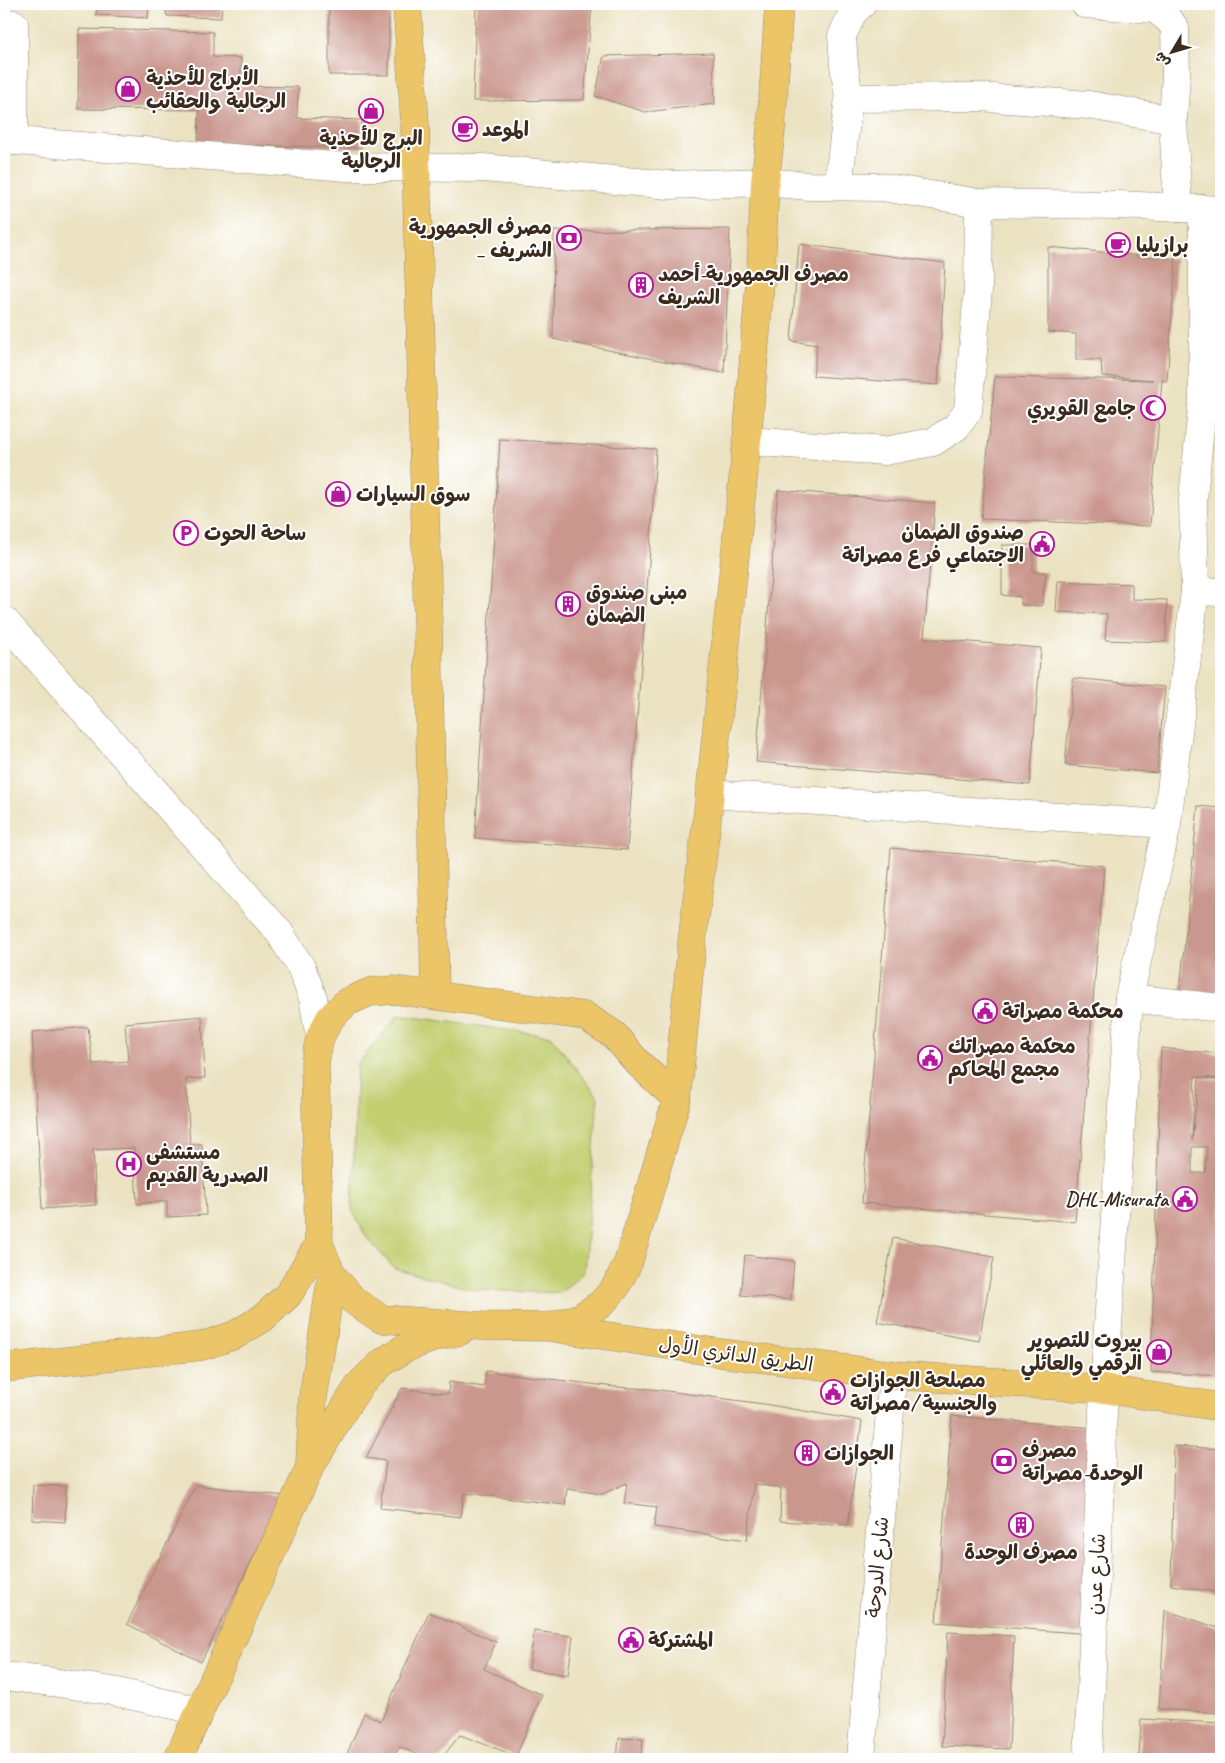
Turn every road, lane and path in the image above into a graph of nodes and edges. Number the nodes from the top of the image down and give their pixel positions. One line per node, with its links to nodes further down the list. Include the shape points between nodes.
1 (407, 4): 9 (main road)
2 (779, 4): 10 (main road)
3 (862, 4): 6 (street, via 853,12 842,36)
4 (1085, 4): 7 (street, شارع عدن, via 1155,9 1175,28)
5 (11, 17): 8 (street)
6 (849, 98): 7 (street, via 979,97 1089,105); 11 (street)
7 (1173, 120): 13 (street, شارع عدن)
8 (9, 141): 9 (street, via 347,167)
9 (416, 168): 10 (street, via 483,168 669,185); 19 (main road)
10 (765, 182): 11 (street); 14 (main road)
11 (838, 186): 12 (street, via 882,187)
12 (979, 203): 13 (street); 14 (street, via 978,290 968,410 956,427 933,442 885,451)
13 (1201, 209): 15 (street, شارع عدن, via 1203,397 1193,500)
14 (747, 441): 17 (main road)
15 (1208, 592): 18 (street, شارع عدن)
16 (4, 620): 22 (street, via 279,932 301,966)
17 (710, 794): 18 (street); 23 (main road)
18 (1167, 824): 20 (street, شارع عدن)
19 (435, 996): 22 (main road, via 394,990 370,992 347,1002 330,1018); 23 (main road, via 586,1016 614,1035 637,1062)
20 (1129, 998): 21 (street); 30 (street, شارع عدن)
21 (1221, 1008)
22 (320, 1037): 24 (main road, via 315,1062)
23 (677, 1098): 27 (main road, via 628,1263 615,1288 601,1304 581,1318)
24 (319, 1244): 25 (main road); 28 (main road, via 288,1295 263,1318 235,1335 202,1346)
25 (332, 1275): 26 (main road, via 354,1301 381,1319); 32 (main road, via 313,1398)
26 (481, 1326): 27 (main road); 32 (main road, via 413,1345 382,1363 361,1383)
27 (550, 1327): 29 (main road, الطريق الدائري الأول)
28 (4, 1368)
29 (893, 1375): 30 (main road, الطريق الدائري الأول); 36 (street, شارع الدوحة)
30 (1104, 1390): 31 (main road, الطريق الدائري الأول); 37 (street, شارع عدن)
31 (1221, 1407)
32 (310, 1466): 34 (main road)
33 (4, 1676): 34 (street, via 112,1691)
34 (200, 1711): 35 (main road)
35 (178, 1759)
36 (861, 1759)
37 (1088, 1759)

